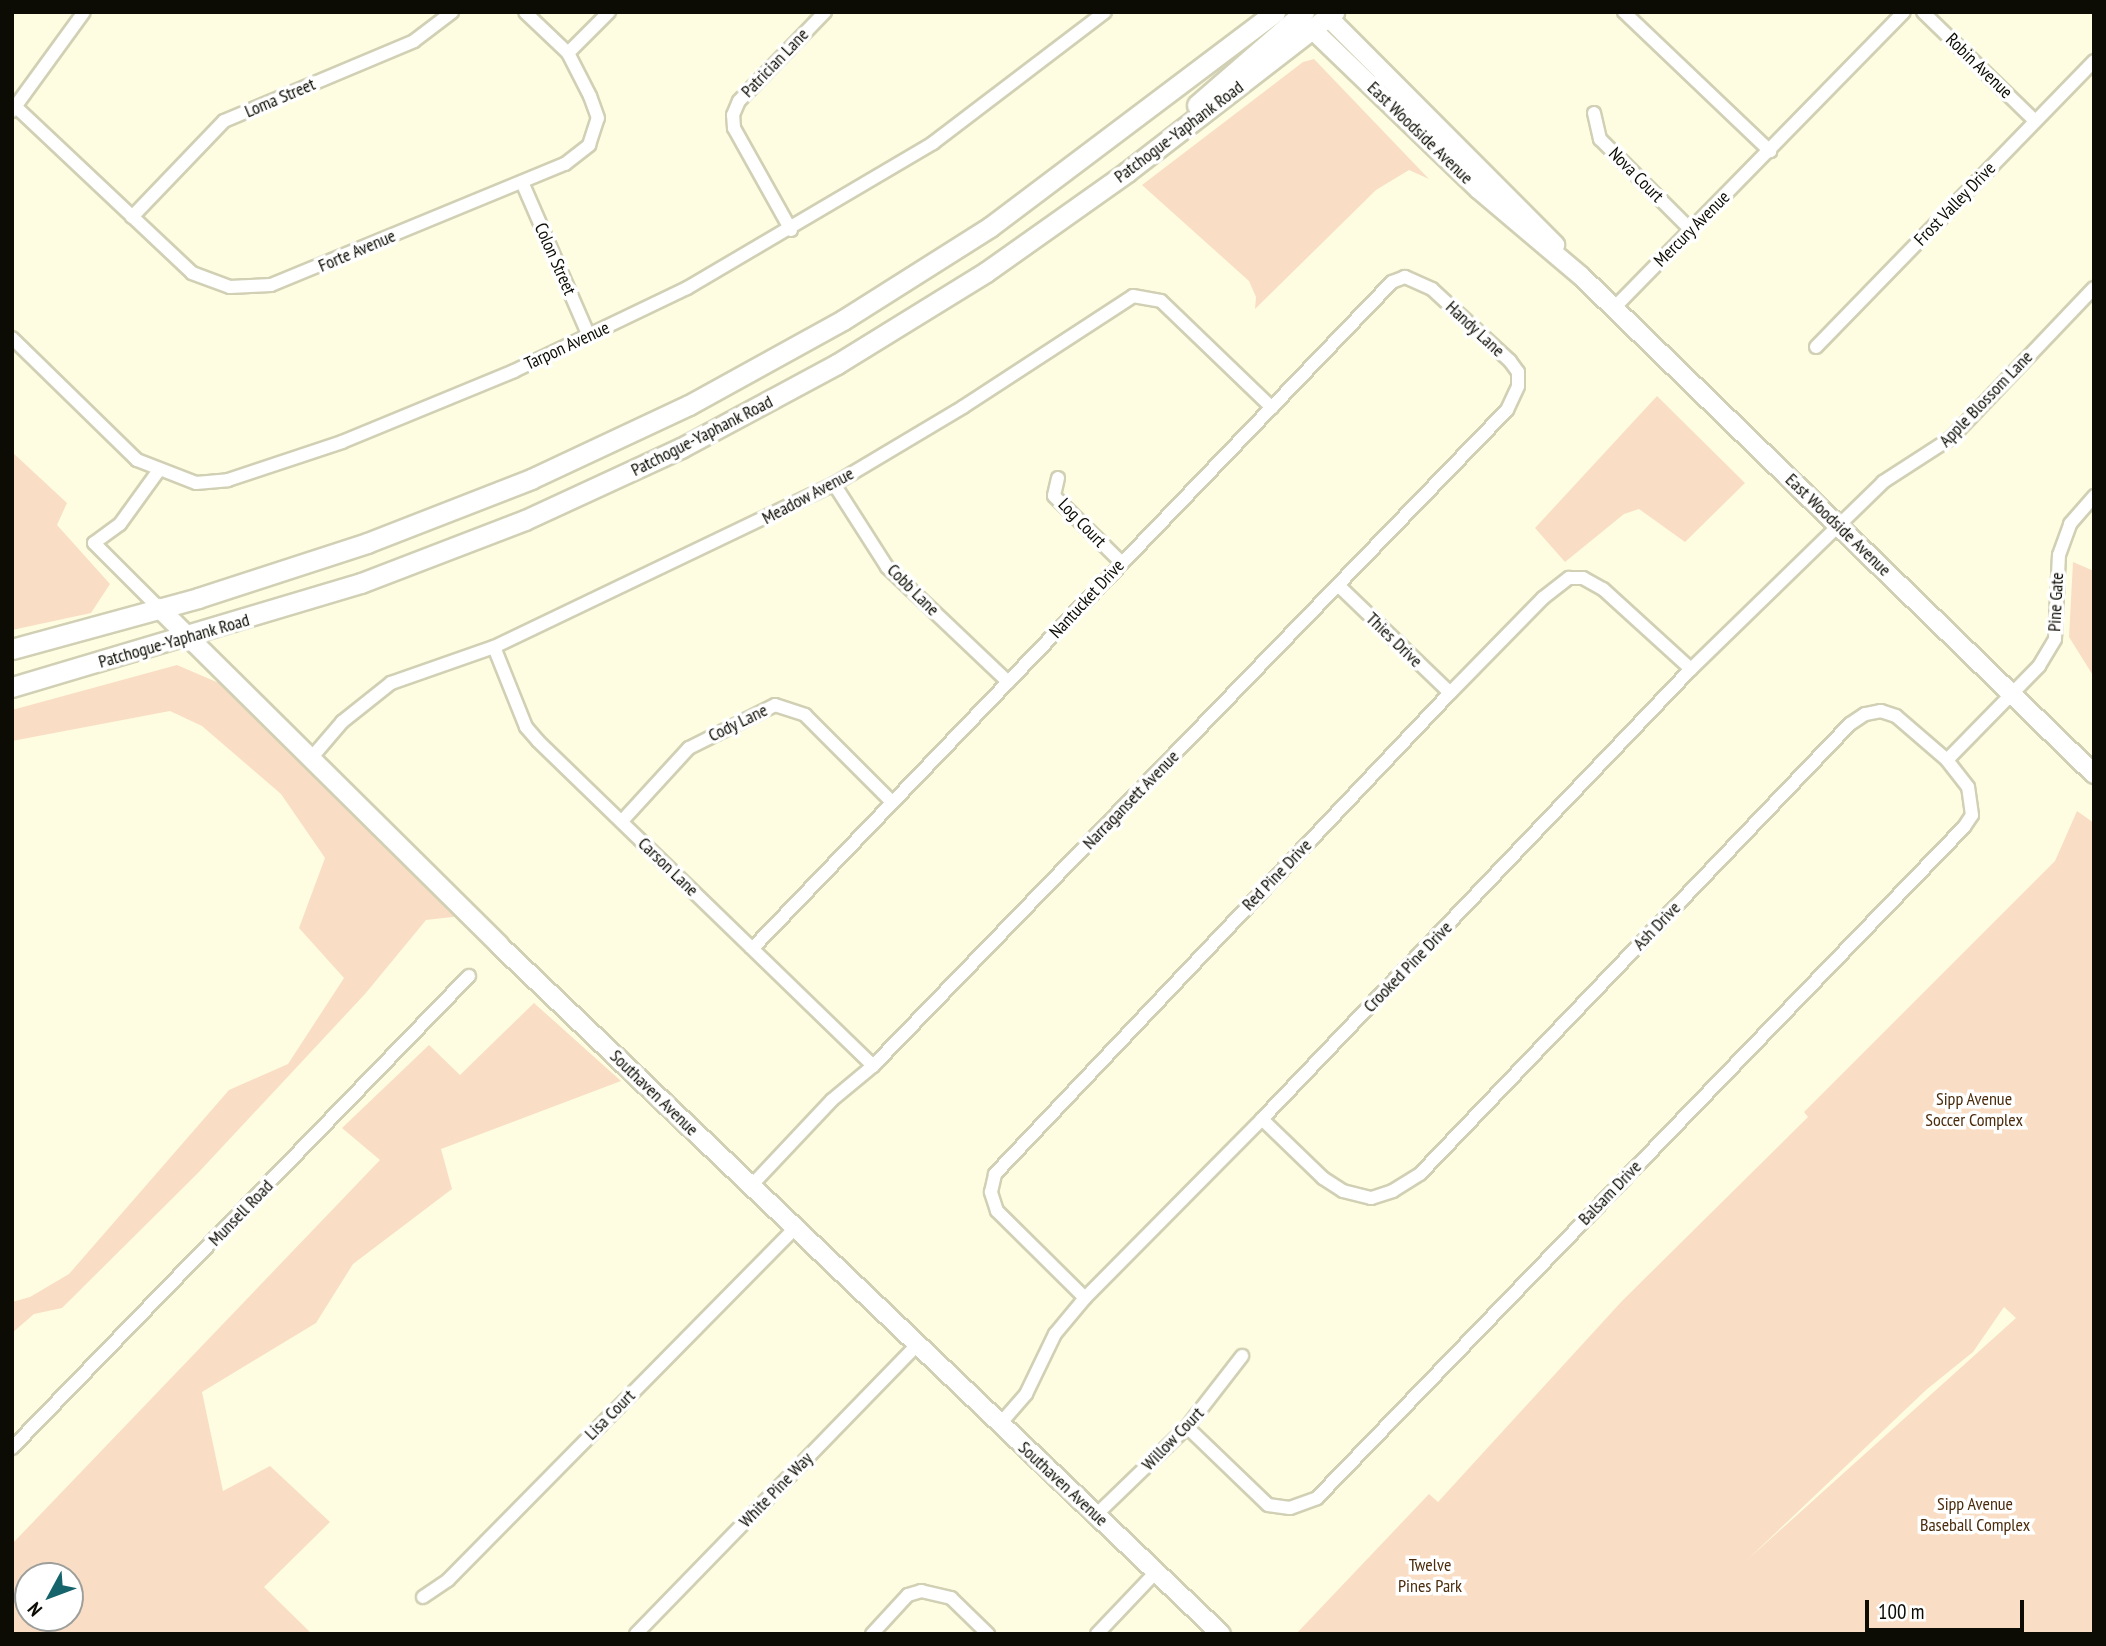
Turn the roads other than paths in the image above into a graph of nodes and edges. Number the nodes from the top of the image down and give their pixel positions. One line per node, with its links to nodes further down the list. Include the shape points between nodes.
1 (84, 12): 15 (street)
2 (452, 12): 20 (street, Loma Street, via 414,41 224,121)
3 (525, 12): 13 (street, Forte Avenue)
4 (609, 12): 13 (street)
5 (825, 12): 21 (street, Patrician Lane, via 739,101 733,115 734,128)
6 (1105, 12): 21 (street, Tarpon Avenue, via 933,143)
7 (1275, 12): 39 (main road, Patchogue-Yaphank Road, via 990,228 741,378 477,501 314,562)
8 (1623, 12): 18 (street)
9 (1904, 12): 18 (street, Mercury Avenue)
10 (1923, 12): 17 (street, Robin Avenue)
11 (1328, 14): 12 (main road, Patchogue-Yaphank Road); 23 (street, East Woodside Avenue, via 1536,221)
12 (1303, 18): 23 (street, East Woodside Avenue, via 1478,189); 40 (main road, Patchogue-Yaphank Road, via 1171,139 1033,240 926,311 681,448 471,542 306,602)
13 (568, 54): 19 (street, Forte Avenue, via 598,118 595,137 565,164)
14 (2094, 61): 17 (street, Frost Valley Drive)
15 (14, 109): 20 (street, Forte Avenue)
16 (1594, 113): 22 (street, Nova Court, via 1600,139)
17 (2035, 121): 29 (street, Frost Valley Drive)
18 (1770, 151): 22 (street, Mercury Avenue)
19 (522, 182): 20 (street, Forte Avenue, via 293,278 252,288 209,283 192,273); 27 (street, Colon Street)
20 (132, 217)
21 (790, 230): 27 (street, Tarpon Avenue)
22 (1691, 230): 26 (street, Mercury Avenue)
23 (1581, 276): 26 (street, East Woodside Avenue)
24 (2094, 288): 36 (street, Apple Blossom Lane, via 1951,438 1883,482)
25 (1432, 289): 30 (street, Nantucket Drive, via 1405,277 1392,282); 31 (street, Handy Lane, via 1518,372 1518,386)
26 (1614, 308): 36 (street, East Woodside Avenue)
27 (589, 336): 32 (street, Tarpon Avenue, via 342,442 262,469 196,483)
28 (12, 338): 32 (street, Tarpon Avenue, via 137,460)
29 (1816, 346)
30 (1272, 408): 34 (street, Meadow Avenue, via 1161,301 1133,296); 37 (street, Nantucket Drive)
31 (1507, 410): 38 (street, Narragansett Avenue)
32 (159, 470): 39 (street, Southaven Avenue, via 120,524 94,543)
33 (1058, 478): 37 (street, Log Court, via 1055,496)
34 (834, 484): 41 (street, Meadow Avenue); 44 (street, Cobb Lane, via 887,567)
35 (2094, 496): 47 (street, Pine Gate, via 2070,524 2059,555 2056,639 2039,666)
36 (1840, 527): 43 (street, Crooked Pine Drive); 47 (street, East Woodside Avenue)
37 (1121, 562): 44 (street, Nantucket Drive)
38 (1339, 586): 46 (street, Thies Drive); 55 (street, Narragansett Avenue)
39 (159, 608): 40 (street, Southaven Avenue); 42 (main road, Patchogue-Yaphank Road)
40 (190, 637): 45 (main road, Patchogue-Yaphank Road); 48 (street, Southaven Avenue)
41 (494, 647): 48 (street, Meadow Avenue, via 391,683 342,722); 52 (street, Carson Lane, via 526,727)
42 (12, 649)
43 (1691, 669): 46 (street, Red Pine Drive, via 1603,589 1583,578 1569,578 1543,598); 56 (street, Crooked Pine Drive)
44 (1008, 682): 51 (street, Nantucket Drive)
45 (12, 687)
46 (1450, 693): 59 (street, Red Pine Drive, via 995,1174 991,1192 997,1211)
47 (2011, 694): 49 (street, Pine Gate); 50 (street, East Woodside Avenue)
48 (313, 756): 57 (street, Southaven Avenue, via 499,945)
49 (1947, 760): 56 (street, Ash Drive, via 1896,716 1881,710 1865,713 1850,724 1420,1174 1371,1198 1343,1191 1323,1178); 63 (street, Balsam Drive, via 1973,801 1972,815 1964,827 1317,1498 1290,1508 1268,1505)
50 (2094, 774)
51 (892, 802): 52 (street, Cody Lane, via 805,715 775,705 689,748); 53 (street, Nantucket Drive)
52 (622, 821): 53 (street, Carson Lane)
53 (752, 949): 55 (street, Carson Lane)
54 (469, 976): 64 (street, Munsell Road)
55 (873, 1066): 57 (street, Narragansett Avenue, via 832,1100)
56 (1262, 1119): 59 (street, Crooked Pine Drive)
57 (751, 1186): 58 (street, Southaven Avenue)
58 (794, 1229): 60 (street, Southaven Avenue); 67 (street, Lisa Court, via 448,1580)
59 (1085, 1298): 62 (street, Crooked Pine Drive, via 1048,1346 1026,1394)
60 (916, 1346): 62 (street, Southaven Avenue); 68 (street, White Pine Way)
61 (1242, 1356): 63 (street, Willow Court)
62 (1000, 1424): 65 (street, Southaven Avenue)
63 (1187, 1427): 65 (street, Willow Court)
64 (12, 1448)
65 (1096, 1515): 66 (street, Southaven Avenue)
66 (1156, 1572): 71 (street); 72 (street, Southaven Avenue)
67 (423, 1597)
68 (636, 1634)
69 (872, 1634): 70 (street, via 908,1595 921,1591 951,1598)
70 (988, 1634)
71 (1097, 1634)
72 (1221, 1634)

